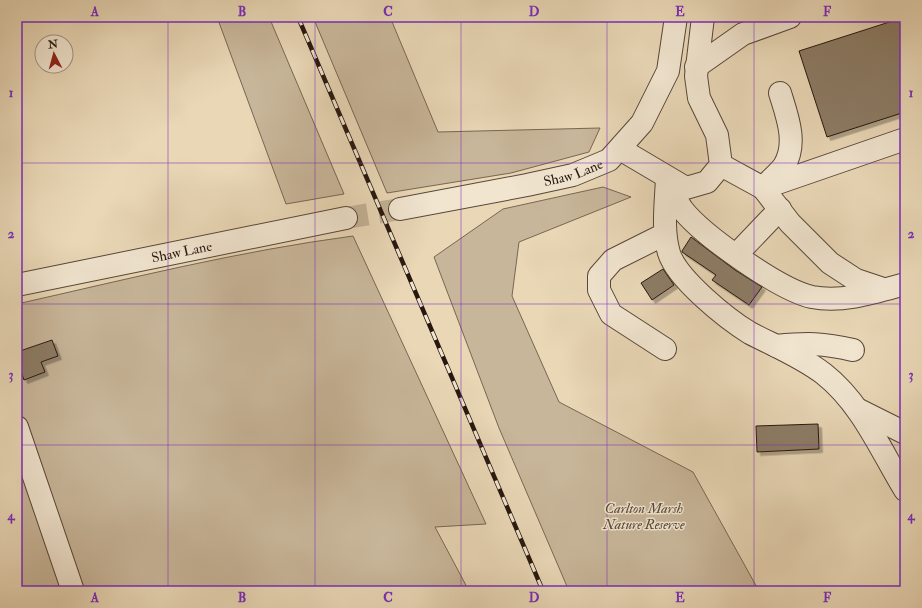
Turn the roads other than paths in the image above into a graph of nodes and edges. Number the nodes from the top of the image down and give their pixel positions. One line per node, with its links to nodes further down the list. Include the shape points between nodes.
1 (676, 17): 7 (street, Shaw Lane, via 668,71 642,123)
2 (703, 17): 4 (street)
3 (790, 17): 4 (street, via 743,34)
4 (696, 67): 8 (street, via 699,98 717,135)
5 (780, 93): 10 (street, via 790,125 791,144 784,166)
6 (905, 139): 10 (street)
7 (620, 149): 9 (street); 11 (street, Shaw Lane, via 609,160 573,175)
8 (721, 165): 9 (street, via 707,182 686,188); 10 (street)
9 (667, 178): 14 (street); 15 (street, via 682,208 697,225)
10 (763, 188): 12 (street)
11 (400, 209)
12 (780, 209): 15 (street); 17 (street, via 790,223 830,262 856,280)
13 (346, 218): 16 (street, Shaw Lane)
14 (665, 234): 18 (street, via 670,254 682,276 701,296 748,332); 19 (street, via 613,260 599,276 599,290 611,314)
15 (736, 254): 17 (street, via 790,290 812,297 838,299)
16 (17, 285)
17 (895, 287)
18 (776, 346): 20 (street, via 808,343); 21 (street, via 824,374 842,390)
19 (665, 349)
20 (853, 350)
21 (856, 408): 23 (street); 24 (street)
22 (17, 426): 25 (street)
23 (905, 433)
24 (905, 490)
25 (73, 591)

